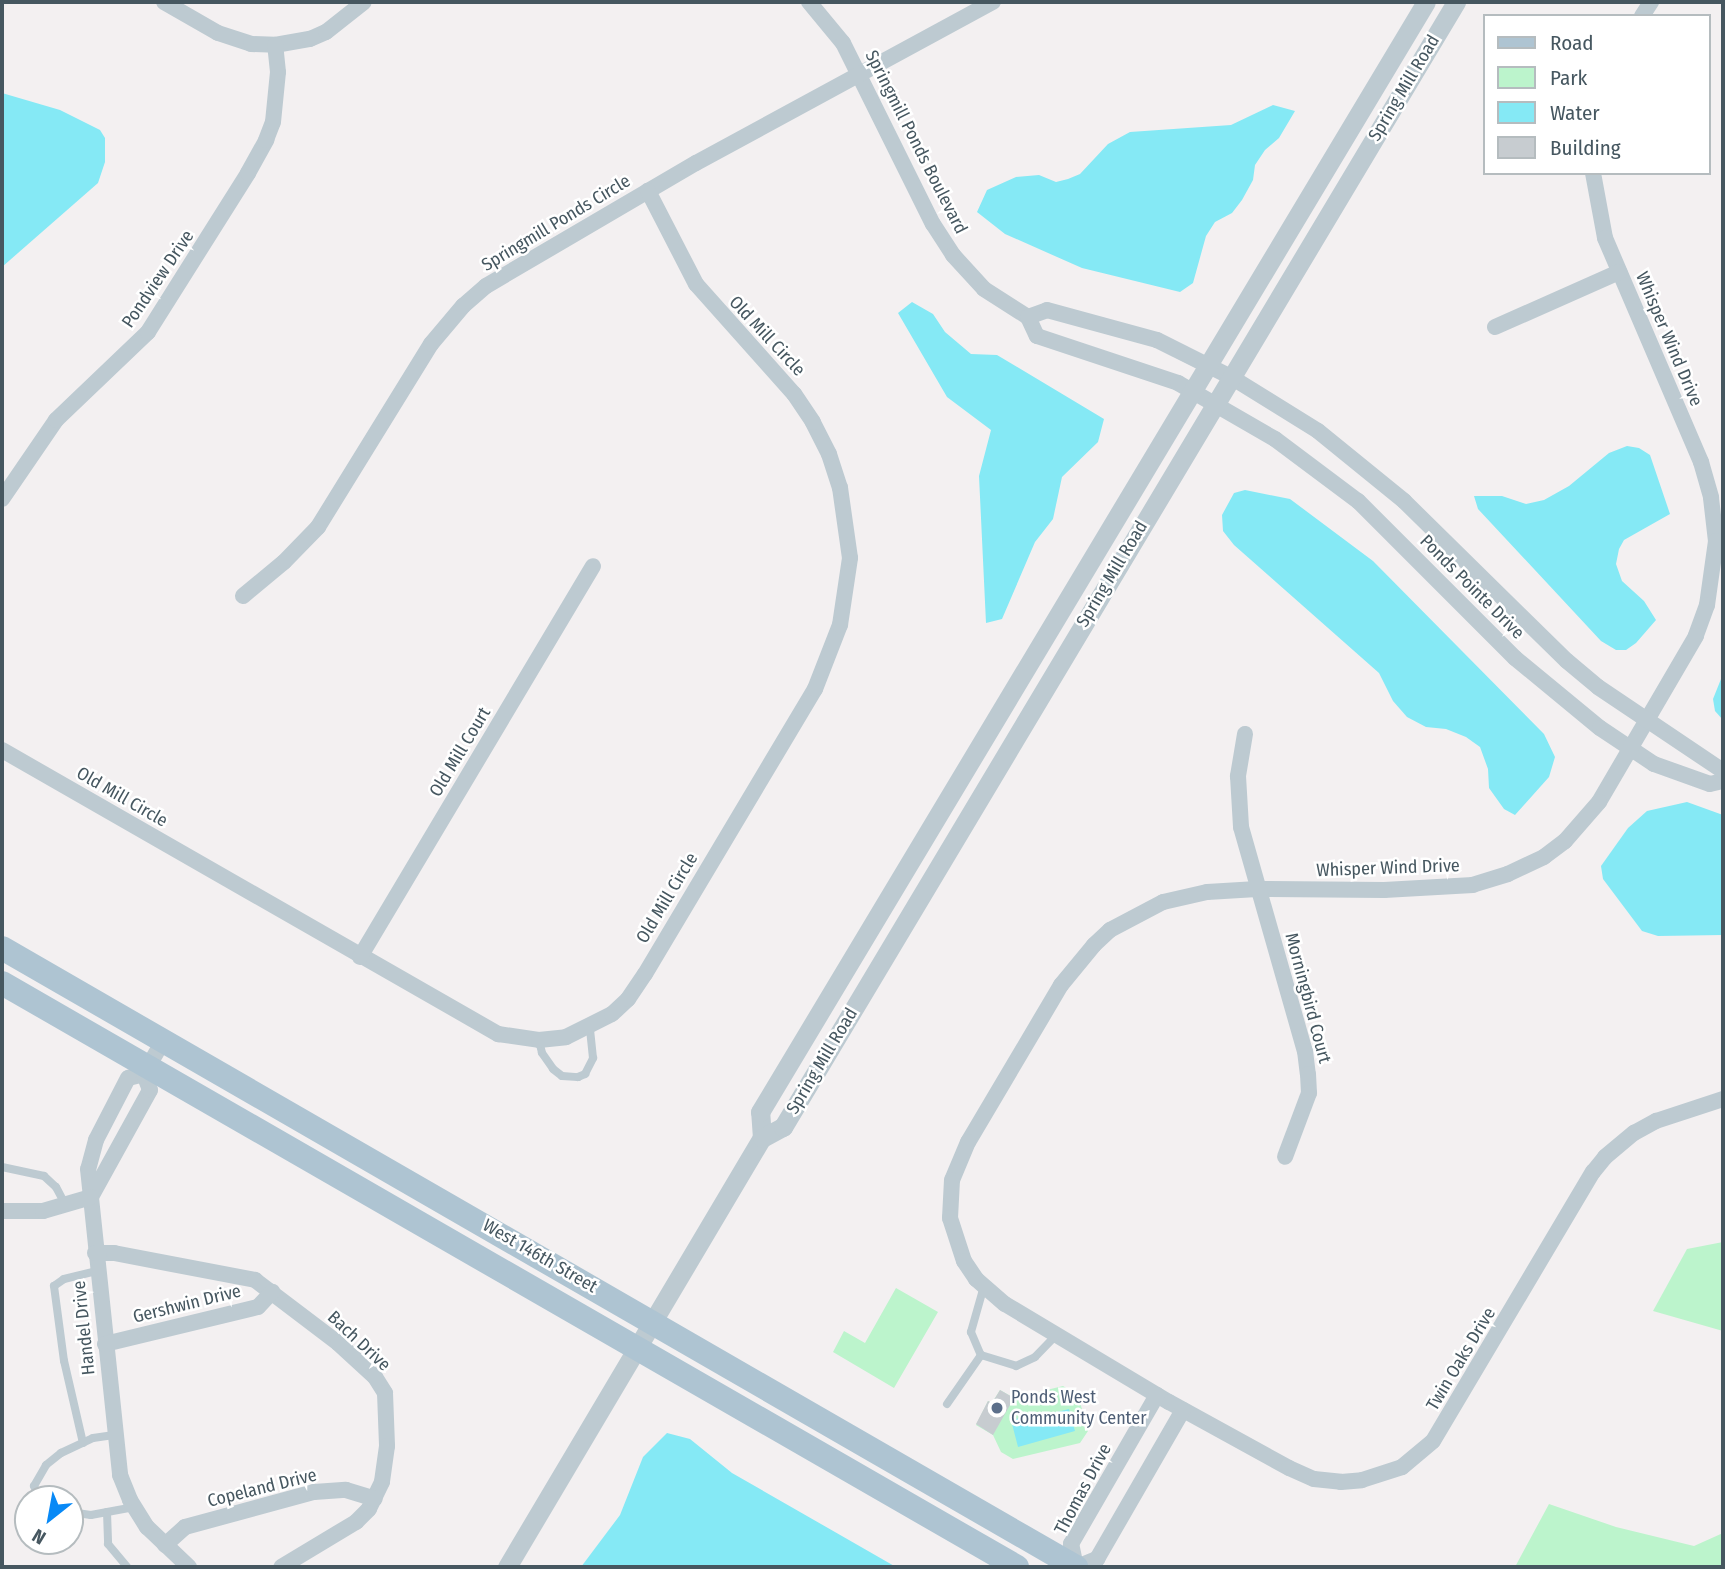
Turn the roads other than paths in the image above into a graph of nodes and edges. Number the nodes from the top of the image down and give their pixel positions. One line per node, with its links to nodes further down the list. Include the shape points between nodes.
1 (164, 2): 7 (street, via 236,40)
2 (364, 2): 7 (street, via 326,32)
3 (809, 2): 8 (street, Springmill Ponds Boulevard, via 843,43)
4 (993, 2): 8 (street, Springmill Ponds Circle)
5 (1426, 2): 14 (street, Spring Mill Road)
6 (1456, 2): 14 (street, Spring Mill Road)
7 (275, 46): 16 (street, Pondview Drive, via 278,72 272,122 248,173 148,332 56,420)
8 (859, 74): 10 (street, Springmill Ponds Circle); 12 (street, Springmill Ponds Boulevard, via 953,255 984,289)
9 (1593, 175): 11 (street, Whisper Wind Drive, via 1601,225)
10 (648, 191): 18 (street, Springmill Ponds Circle, via 510,270 463,306 431,344 317,527); 29 (street, Old Mill Circle, via 696,284 794,394 813,422 840,488 850,558 840,625 815,690 645,974 628,999)
11 (1619, 272): 13 (street); 19 (street, Whisper Wind Drive, via 1701,462 1716,541 1700,625)
12 (1028, 317): 14 (street, via 1046,310 1157,341); 15 (street, Springmill Ponds Boulevard, via 1037,336)
13 (1495, 327)
14 (1219, 371): 15 (street, Spring Mill Road); 15 (street, Spring Mill Road); 19 (street, Ponds Pointe Drive, via 1318,431 1374,475 1567,662)
15 (1203, 396): 22 (street, Ponds Pointe Drive, via 1275,439 1359,501 1516,658); 34 (street, Spring Mill Road, via 783,1127); 34 (street, Spring Mill Road, via 760,1112)
16 (2, 499)
17 (593, 566): 27 (street, Old Mill Court)
18 (243, 596)
19 (1648, 719): 22 (street, Whisper Wind Drive); 23 (street, Ponds Pointe Drive)
20 (1245, 734): 25 (street, Morningbird Court, via 1238,776 1239,811)
21 (2, 750): 27 (street, Old Mill Circle)
22 (1630, 750): 24 (street, Ponds Pointe Drive, via 1710,784); 25 (street, Whisper Wind Drive, via 1579,827 1545,857 1508,874 1474,885 1429,889)
23 (1723, 771)
24 (1723, 781)
25 (1257, 889): 35 (street, Morningbird Court, via 1308,1074 1309,1093); 42 (street, Whisper Wind Drive, via 1188,895 1141,912 1094,944 1061,985 968,1142 952,1180 950,1219 955,1239 964,1261)
26 (2, 948): 31 (main road, West 146th Street)
27 (360, 957): 30 (street, Old Mill Circle, via 477,1024 508,1037)
28 (2, 983): 32 (main road, West 146th Street)
29 (590, 1027): 30 (street, Old Mill Circle, via 566,1037); 30 (lane, via 593,1058 585,1074 578,1077 562,1076 553,1069)
30 (540, 1040)
31 (163, 1041): 32 (street); 44 (main road, West 146th Street)
32 (146, 1070): 37 (street, via 149,1090); 37 (street, Handel Drive, via 128,1078 96,1140 88,1169); 47 (main road, West 146th Street)
33 (1723, 1099): 49 (street, Twin Oaks Drive, via 1656,1121 1605,1157 1447,1421 1433,1441 1402,1467 1362,1480 1314,1479)
34 (762, 1138): 44 (street, Spring Mill Road)
35 (1285, 1157)
36 (2, 1167): 38 (lane, via 44,1176)
37 (92, 1197): 38 (street); 40 (street, Handel Drive)
38 (65, 1204): 39 (street, via 43,1211)
39 (2, 1211)
40 (95, 1253): 41 (street, Handel Drive); 43 (street, Bach Drive, via 241,1276)
41 (97, 1271): 46 (street, Handel Drive); 52 (lane, via 54,1286 64,1361)
42 (984, 1286): 45 (street, Whisper Wind Drive); 48 (lane, via 971,1332)
43 (272, 1292): 46 (street, Gershwin Drive, via 258,1307); 54 (street, Bach Drive, via 338,1343 375,1377 385,1393 387,1446)
44 (652, 1321): 47 (street, Spring Mill Road); 64 (main road, West 146th Street)
45 (1056, 1335): 48 (lane, via 1035,1357 1016,1366); 49 (street, Whisper Wind Drive)
46 (105, 1344): 51 (street, Handel Drive)
47 (637, 1348): 62 (street, Spring Mill Road); 63 (main road, West 146th Street)
48 (981, 1355): 50 (lane)
49 (1169, 1402): 64 (street, via 1097,1559); 64 (street, Thomas Drive, via 1071,1544)
50 (947, 1405)
51 (114, 1435): 52 (lane); 55 (street, Handel Drive, via 120,1475)
52 (83, 1443): 53 (lane, via 46,1465)
53 (35, 1485)
54 (375, 1499): 58 (street, Copeland Drive, via 346,1490 314,1492 185,1527); 61 (street, Bach Drive, via 356,1522)
55 (134, 1507): 56 (lane); 58 (street, Handel Drive)
56 (107, 1512): 57 (lane); 59 (lane, via 108,1544)
57 (84, 1514)
58 (165, 1545): 60 (street, Handel Drive)
59 (127, 1567)
60 (190, 1567)
61 (281, 1567)
62 (507, 1567)
63 (1017, 1567)
64 (1077, 1567)

